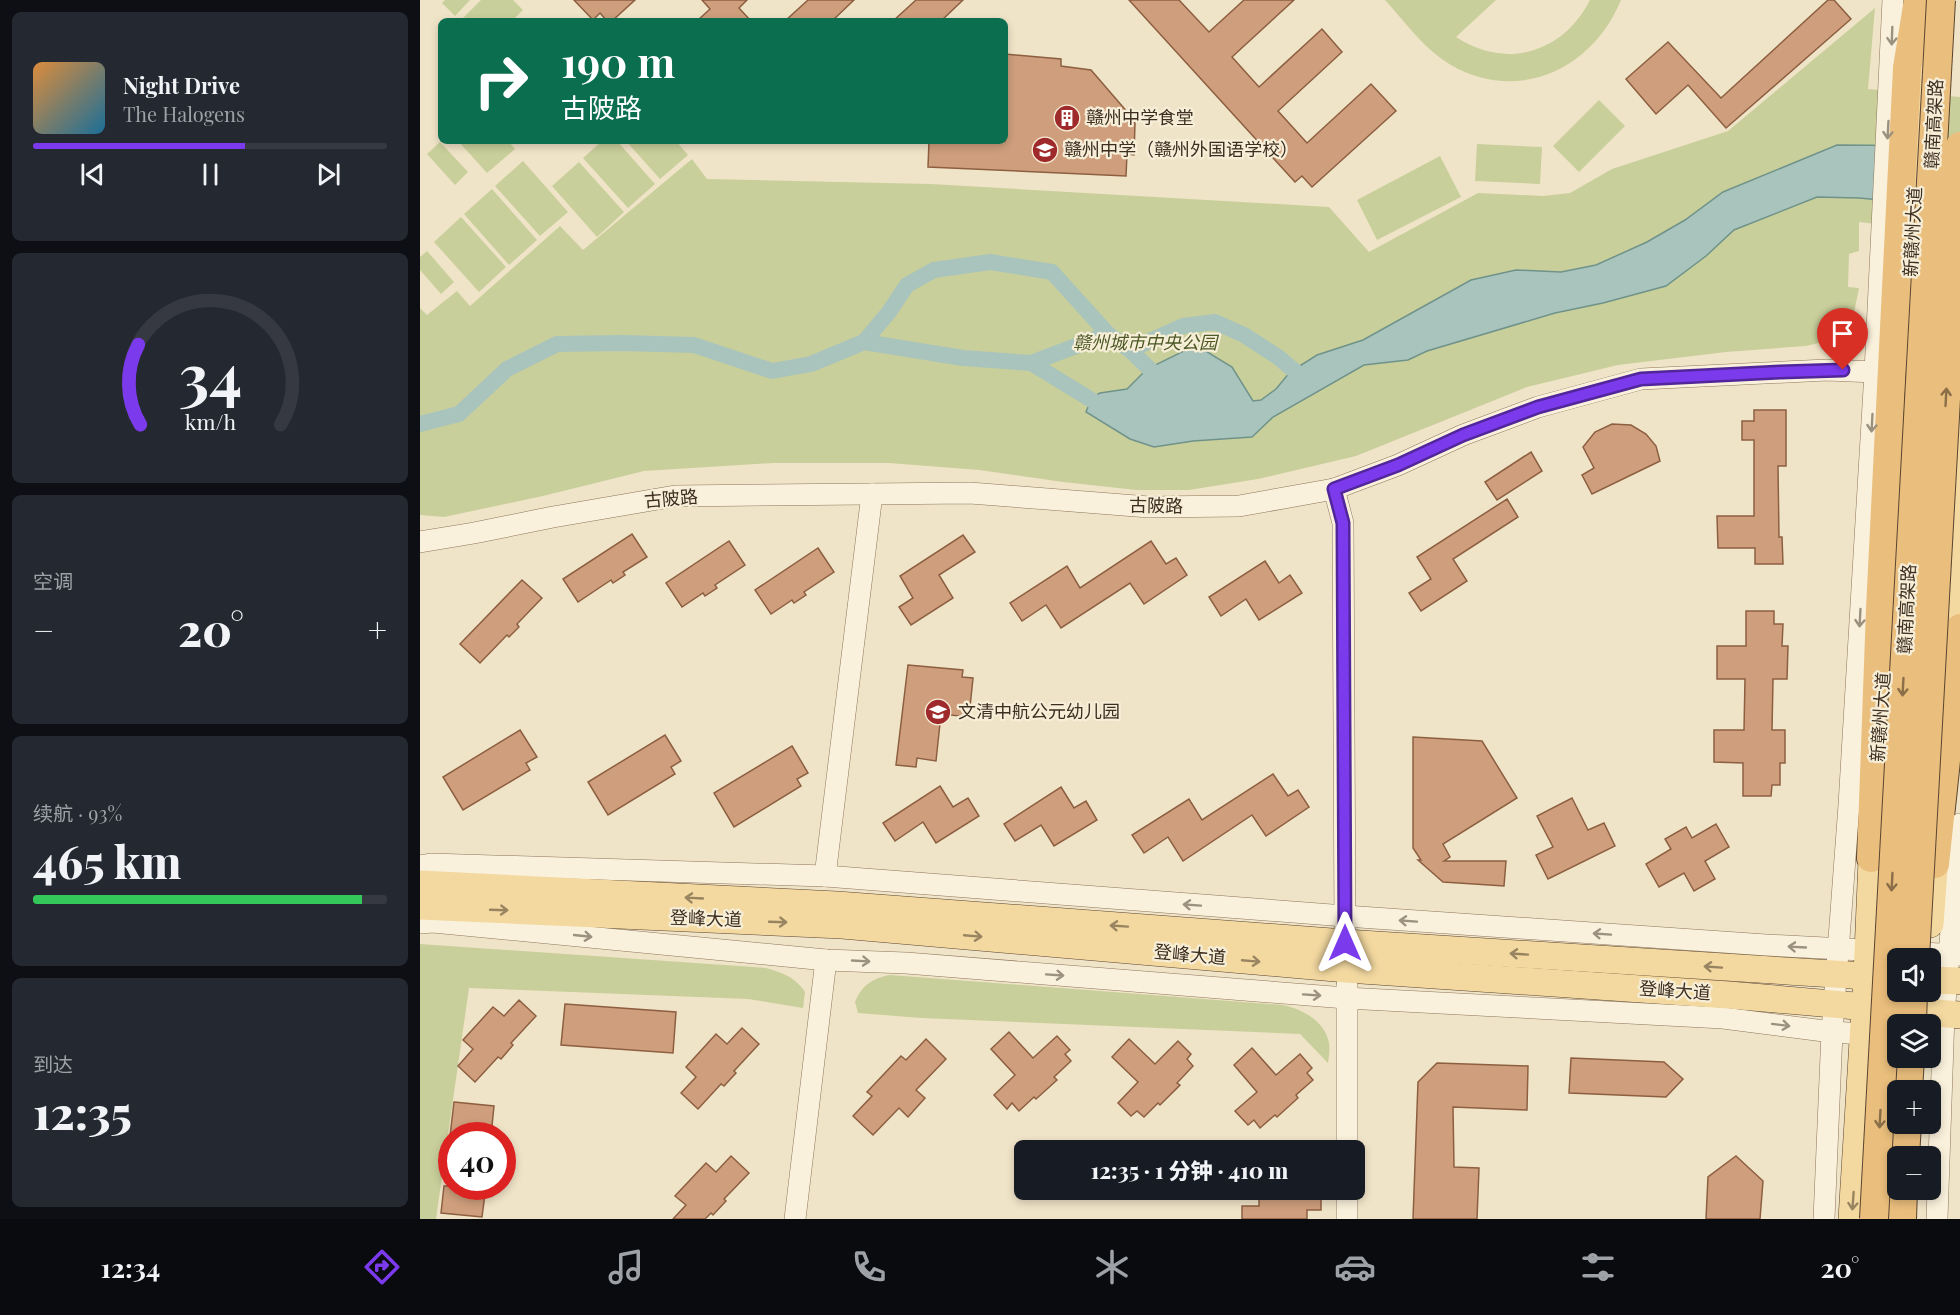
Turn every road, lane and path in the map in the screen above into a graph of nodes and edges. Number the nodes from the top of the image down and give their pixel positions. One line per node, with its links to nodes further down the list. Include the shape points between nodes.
1 (1893, 0): 6 (street, one-way to 6)
2 (1918, 0): 13 (highway, via 1907,68)
3 (1924, 0): 13 (main road, 新赣州大道, via 1910,304)
4 (1941, 0): 47 (highway, 赣南高架路, one-way to 47, bridge)
5 (1960, 146): 22 (highway, 赣南高架路, one-way to 5, bridge)
6 (1875, 372): 8 (street, 古陂路, via 1827,370 1641,379 1538,407); 23 (street, one-way to 23)
7 (1960, 428): 14 (main road)
8 (1334, 489): 9 (street, 古陂路, via 1239,506 1149,507 970,493); 20 (street, via 1343,523)
9 (872, 494): 10 (street, 古陂路, via 675,496); 16 (street)
10 (420, 542)
11 (1960, 628): 14 (highway)
12 (1960, 824): 24 (street)
13 (1871, 858): 26 (main road, 新赣州大道)
14 (1935, 864): 21 (main road)
15 (420, 866): 16 (street)
16 (825, 876): 20 (street, one-way to 16)
17 (420, 884): 20 (main road, 登峰大道, one-way to 17)
18 (420, 906): 27 (main road, 登峰大道, one-way to 27, via 842,924)
19 (420, 923): 25 (street, one-way to 25)
20 (1345, 930): 23 (street, one-way to 20); 30 (main road, 登峰大道, one-way to 20)
21 (1936, 948)
22 (1937, 948)
23 (1838, 949): 26 (street); 30 (street)
24 (1941, 959)
25 (826, 960): 31 (street, one-way to 31); 43 (street)
26 (1867, 964): 28 (street); 29 (main road, 登峰大道); 30 (main road, 登峰大道); 35 (main road, 新赣州大道)
27 (1347, 969): 31 (street); 34 (main road, 登峰大道)
28 (1887, 973)
29 (1887, 973)
30 (1836, 975): 34 (street)
31 (1346, 998): 36 (street, one-way to 36, via 1723,1018); 39 (street)
32 (1891, 1002): 35 (main road, 登峰大道)
33 (1936, 1002): 50 (street)
34 (1834, 1004): 35 (main road, 登峰大道); 36 (street)
35 (1866, 1006): 37 (main road, 新赣州大道)
36 (1832, 1032): 37 (street); 45 (street)
37 (1864, 1034): 38 (street); 46 (main road, 新赣州大道, one-way to 46)
38 (1887, 1036)
39 (1347, 1140)
40 (1347, 1200): 44 (street)
41 (1903, 1200): 48 (highway)
42 (1917, 1200): 49 (main road)
43 (795, 1219)
44 (1347, 1219)
45 (1824, 1219)
46 (1852, 1219)
47 (1874, 1219)
48 (1902, 1219)
49 (1916, 1219)
50 (1937, 1219)

